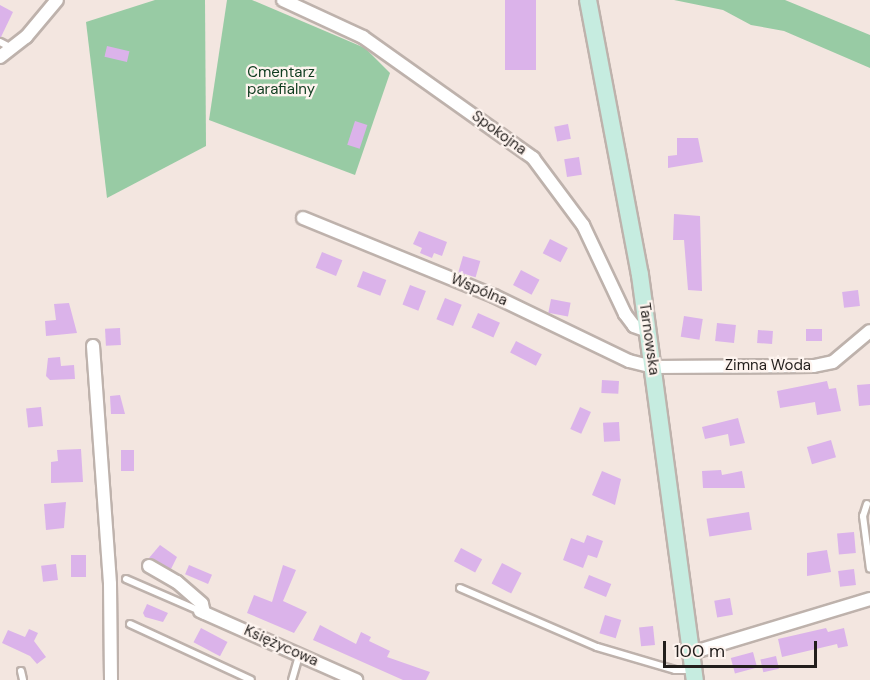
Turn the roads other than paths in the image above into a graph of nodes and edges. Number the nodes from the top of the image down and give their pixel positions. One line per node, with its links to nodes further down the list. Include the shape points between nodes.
1 (57, 0): 5 (street)
2 (282, 0): 8 (street, Spokojna, via 363,37 533,158 583,225 625,314 634,326)
3 (588, 0): 8 (main road, Tarnowska)
4 (0, 42): 5 (lane)
5 (12, 49): 6 (street)
6 (0, 57)
7 (303, 219): 11 (street, Wspólna, via 494,296 629,361)
8 (648, 331): 11 (main road, Tarnowska)
9 (870, 332): 11 (street, Zimna Woda, via 833,363)
10 (93, 346): 25 (street, via 110,594)
11 (653, 367): 21 (main road, Tarnowska)
12 (867, 504): 14 (lane, via 863,516)
13 (149, 566): 18 (street, Księżycowa, via 177,582 202,604)
14 (870, 569)
15 (126, 579): 18 (lane)
16 (460, 588): 23 (lane, via 597,647)
17 (870, 599): 21 (street)
18 (202, 612): 20 (street, Księżycowa)
19 (130, 624): 26 (lane)
20 (299, 653): 27 (lane); 28 (street, Księżycowa)
21 (691, 653): 23 (main road, Tarnowska)
22 (21, 671): 24 (lane)
23 (694, 675)
24 (23, 680)
25 (111, 680)
26 (251, 680)
27 (292, 680)
28 (356, 680)

